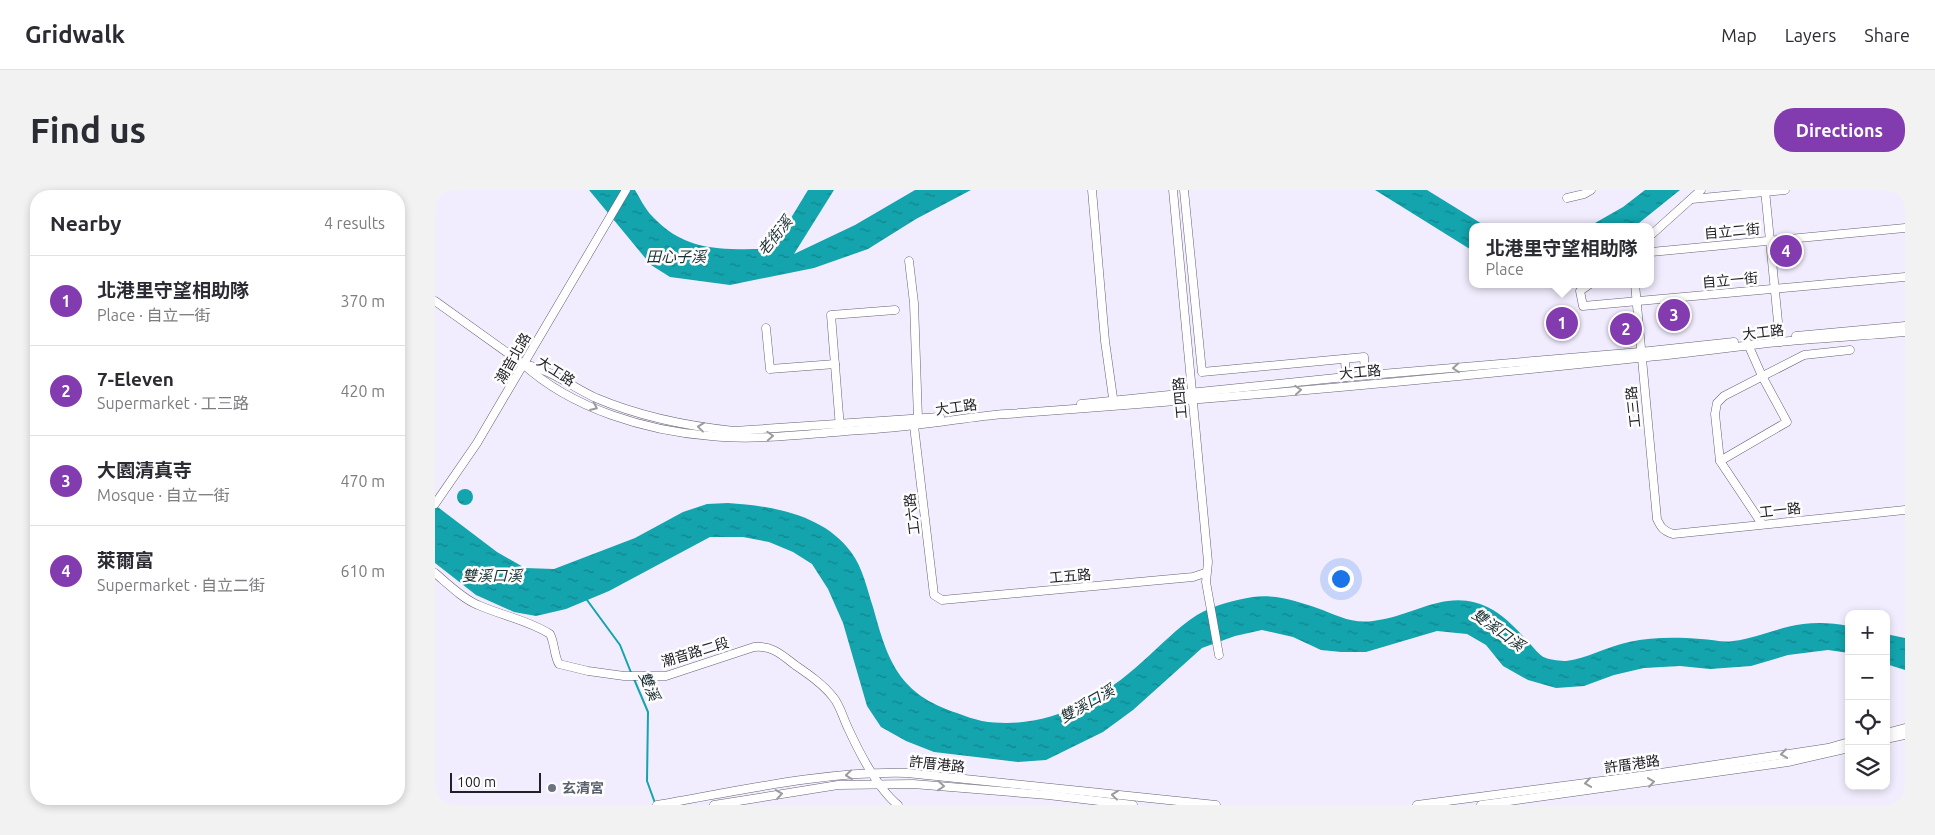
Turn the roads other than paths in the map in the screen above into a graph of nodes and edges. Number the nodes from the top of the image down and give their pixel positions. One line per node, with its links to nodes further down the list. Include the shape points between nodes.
1 (626, 190): 31 (street, 潮音北路)
2 (1091, 190): 37 (street)
3 (1173, 190): 36 (street, 工四路)
4 (1184, 190): 30 (street, via 1201,372)
5 (1591, 190): 9 (street)
6 (1701, 190): 10 (street)
7 (1785, 190): 8 (street)
8 (1765, 191): 10 (street); 13 (street)
9 (1567, 198)
10 (1692, 199): 12 (street)
11 (1905, 228): 13 (street, 自立二街)
12 (1654, 232)
13 (1770, 240): 14 (street, 自立二街); 19 (street)
14 (1654, 252)
15 (909, 261): 38 (street, 工六路, via 914,303)
16 (1905, 277): 19 (street, 自立一街)
17 (1586, 288): 21 (street, 自立一街, via 1581,292 1583,306)
18 (1635, 288): 21 (street, 工三路)
19 (1774, 289): 21 (street, 自立一街); 26 (street)
20 (435, 301): 31 (street, 大工路)
21 (1636, 301): 29 (street, 工三路)
22 (895, 310): 32 (street, via 831,314)
23 (1905, 326): 26 (street, 大工路)
24 (766, 328): 32 (street, via 769,370)
25 (1905, 332): 26 (street, 大工路)
26 (1779, 340): 27 (street, 大工路)
27 (1748, 343): 29 (street, 大工路); 34 (street)
28 (1850, 350): 34 (street, via 1804,355)
29 (1641, 355): 33 (street, 大工路, one-way to 33); 36 (street, 大工路, one-way to 29); 44 (street, 工三路)
30 (1345, 359): 33 (street, via 1364,358); 35 (street)
31 (523, 364): 39 (street, 大工路, via 534,374 581,401 641,425 714,437 757,437); 41 (street, 潮音北路)
32 (835, 364): 39 (street)
33 (1365, 375): 35 (street, 大工路)
34 (1762, 376): 40 (street, via 1717,403 1715,414); 40 (street, via 1787,422)
35 (1346, 377): 36 (street, 大工路)
36 (1193, 396): 37 (street, 大工路); 46 (street, 工四路, via 1208,562)
37 (1113, 404): 38 (street, 大工路)
38 (916, 422): 39 (street, 大工路); 47 (street, 工六路, via 934,595)
39 (840, 427)
40 (1720, 461): 43 (street)
41 (438, 502)
42 (1905, 510): 43 (street, 工一路)
43 (1762, 524): 44 (street, 工一路, via 1673,534)
44 (1660, 527)
45 (435, 573): 54 (street, 潮音路二段, via 477,605 527,622 550,634 559,664 588,671 624,676 666,676 754,647 775,650 821,684 834,698)
46 (1205, 574): 47 (street, 工五路, via 952,600); 48 (street, 工四路)
47 (937, 598)
48 (1218, 652)
49 (1905, 728): 50 (street)
50 (1890, 732)
51 (1905, 735): 52 (street)
52 (1890, 739)
53 (1845, 747): 55 (street, 許厝港路, via 1788,762)
54 (875, 778): 56 (street, 許厝港路, one-way to 56, via 815,779); 57 (street, 許厝港路, one-way to 54); 58 (street, 潮音路二段); 59 (street, 許厝港路, one-way to 59); 60 (street, 許厝港路, one-way to 54, via 907,773)
55 (1566, 790): 61 (street, 許厝港路); 62 (street, 許厝港路)
56 (658, 805)
57 (714, 805)
58 (898, 805)
59 (1133, 805)
60 (1216, 805)
61 (1417, 805)
62 (1481, 805)

